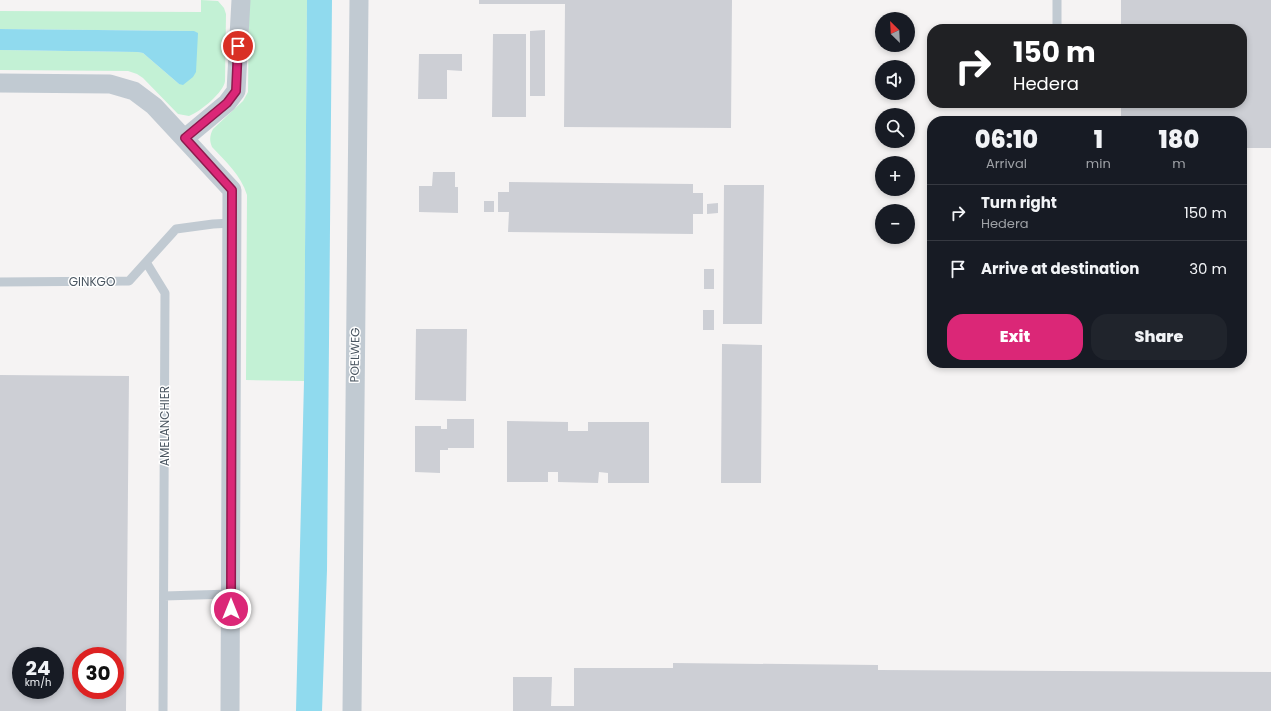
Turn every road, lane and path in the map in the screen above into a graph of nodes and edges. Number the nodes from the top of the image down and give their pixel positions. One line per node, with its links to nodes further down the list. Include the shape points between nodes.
1 (240, 0): 6 (street, via 236,91 227,103)
2 (359, 0): 14 (street, POELWEG)
3 (1057, 0): 4 (lane)
4 (1057, 24)
5 (0, 83): 6 (street, via 110,84 134,91 154,106)
6 (185, 138): 7 (street, via 232,190)
7 (232, 223): 8 (lane, GINKGO, via 176,229); 10 (street)
8 (146, 262): 9 (lane, GINKGO, via 129,282); 11 (lane, AMELANCHIER, via 166,292)
9 (0, 282)
10 (231, 594): 11 (lane); 13 (street)
11 (164, 596): 12 (lane, AMELANCHIER)
12 (163, 711)
13 (230, 711)
14 (352, 711)

